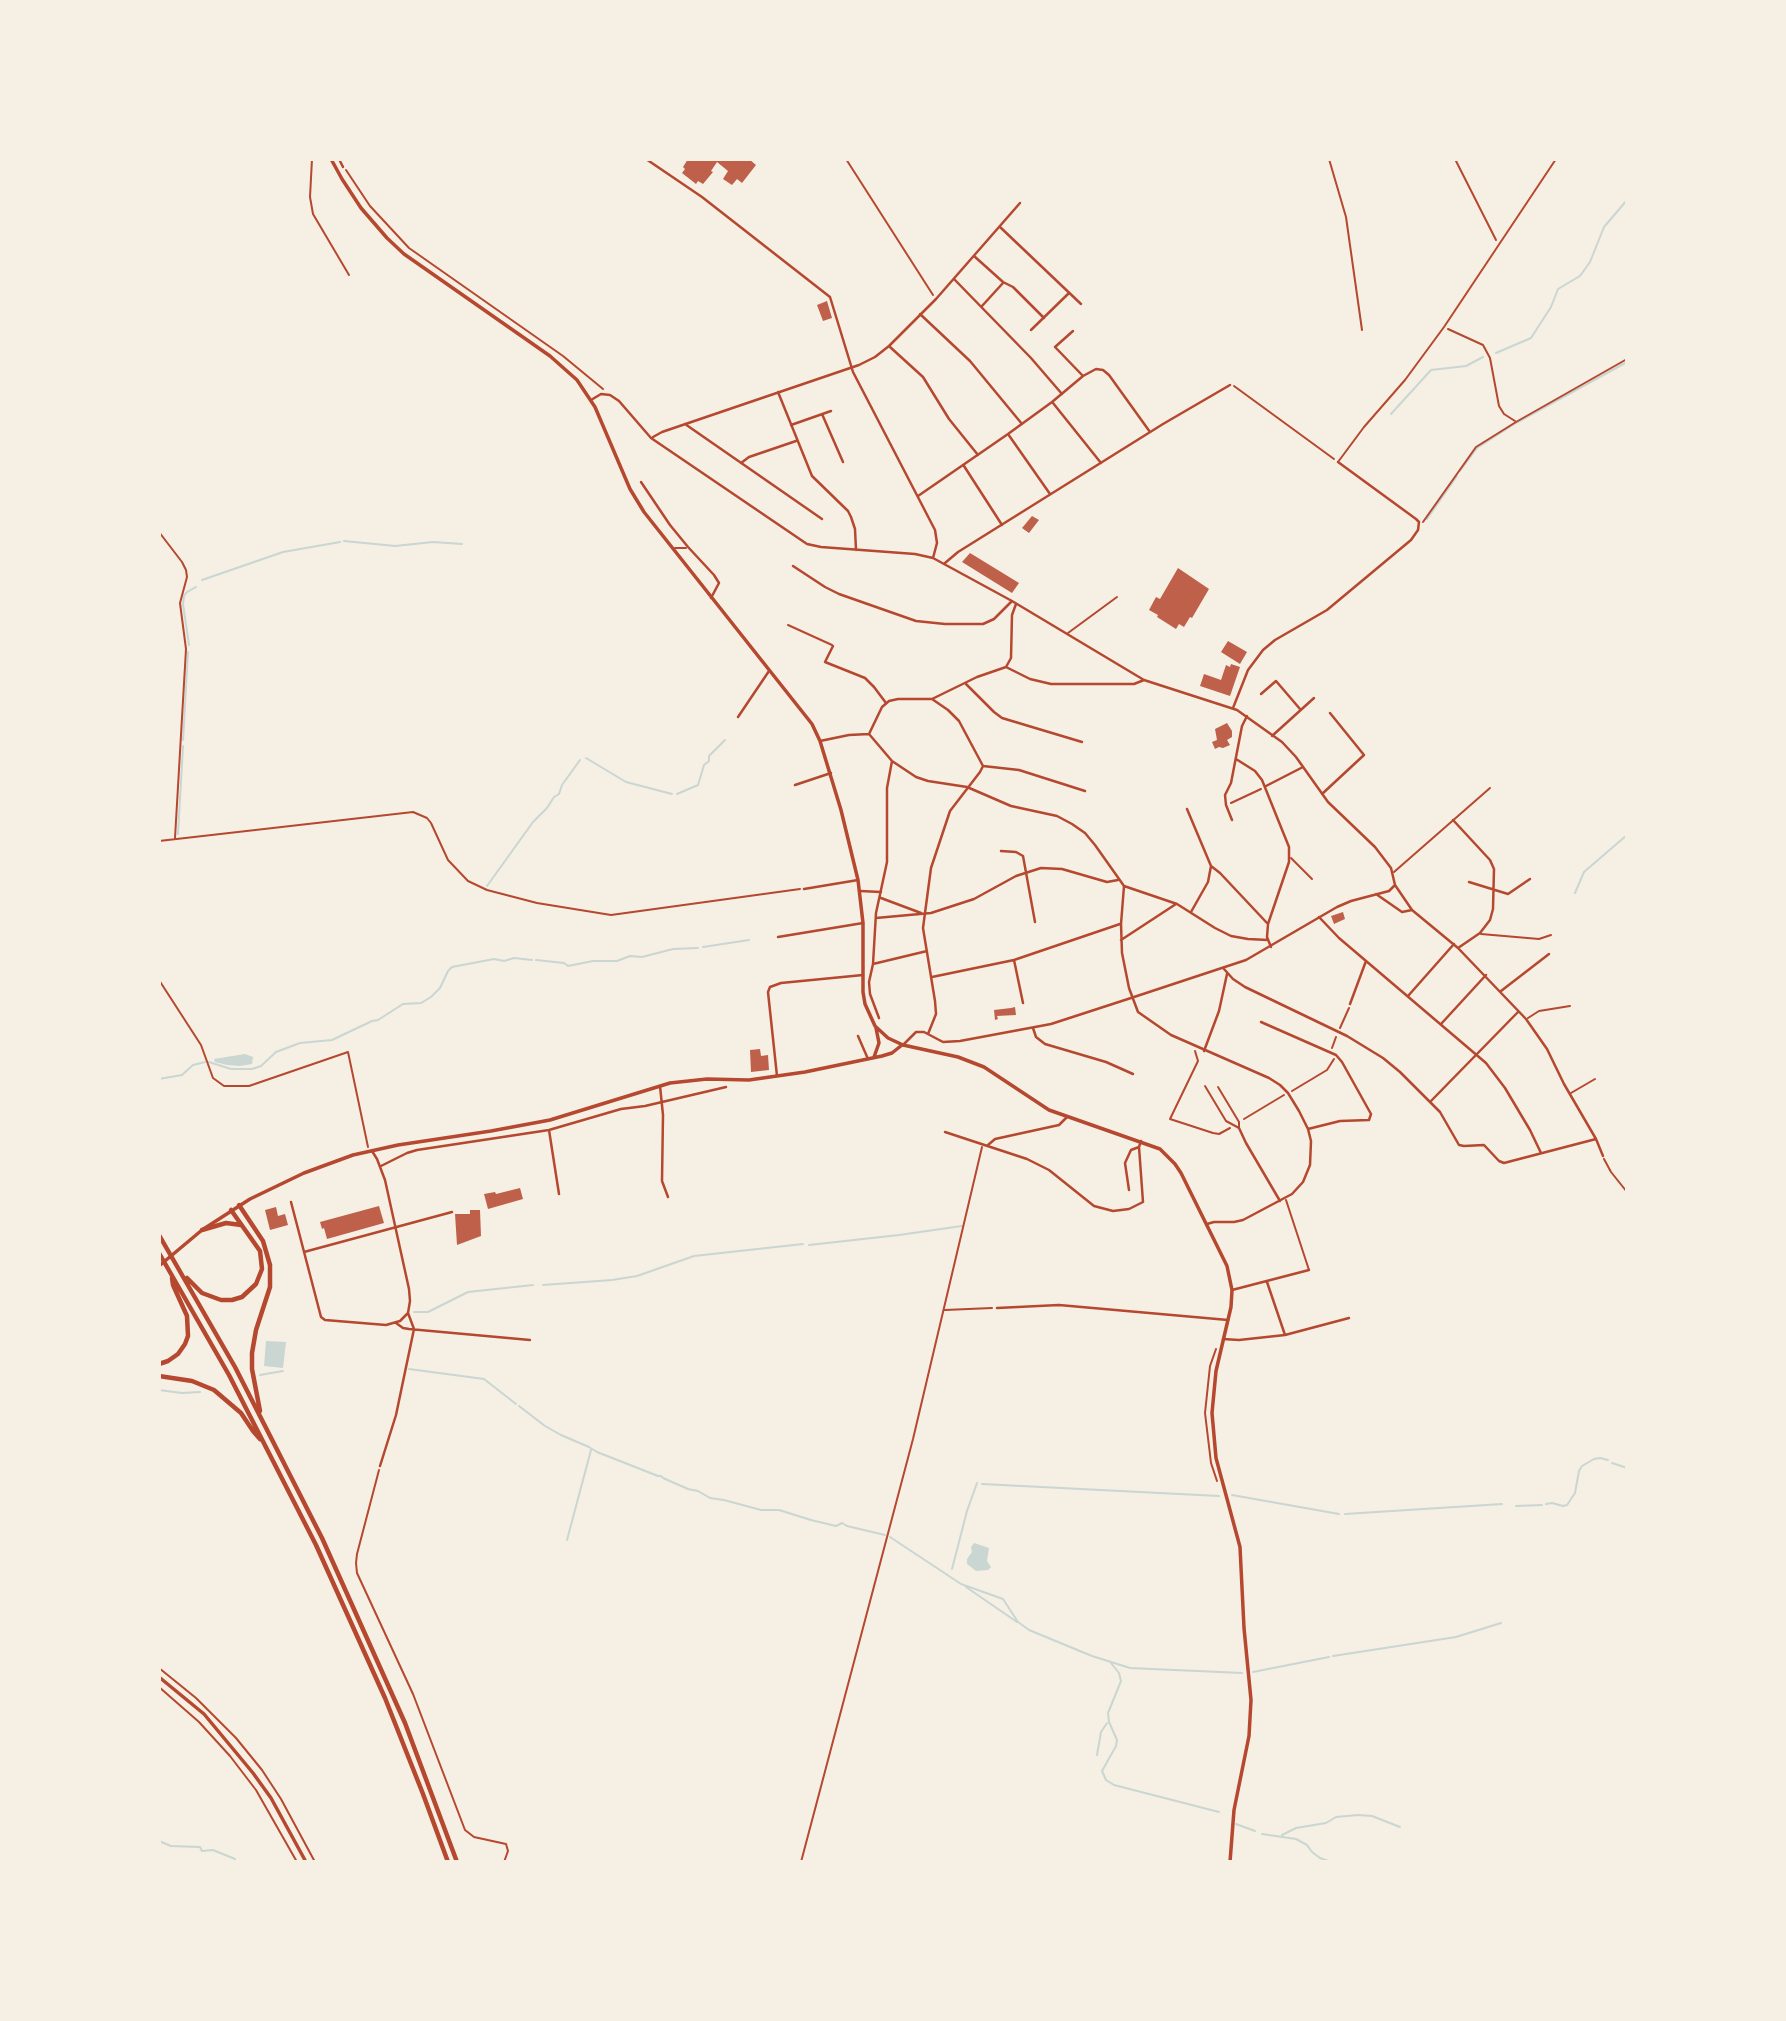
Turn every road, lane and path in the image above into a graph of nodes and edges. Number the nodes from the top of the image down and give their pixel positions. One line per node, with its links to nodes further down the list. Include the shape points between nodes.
1 (312, 159): 14 (path, via 313,214)
2 (331, 159): 35 (street, via 356,202 404,254 550,356)
3 (340, 159): 9 (street)
4 (646, 159): 29 (street, via 830,297)
5 (846, 159): 18 (path)
6 (1329, 159): 25 (path, via 1346,217)
7 (1455, 159): 12 (path)
8 (1556, 159): 12 (lane)
9 (343, 167): 33 (path, via 370,206 409,248 564,356)
10 (1020, 203): 11 (street)
11 (1000, 227): 13 (street); 17 (street)
12 (1499, 244): 23 (lane)
13 (974, 256): 15 (street); 16 (street)
14 (349, 275)
15 (954, 279): 18 (street); 20 (street)
16 (1003, 282): 20 (street); 22 (street)
17 (1069, 293): 19 (street); 22 (street)
18 (936, 299): 21 (street)
19 (1081, 304)
20 (982, 306): 34 (street)
21 (920, 314): 27 (street); 41 (street, via 970,360)
22 (1044, 318): 24 (street)
23 (1444, 327): 39 (path, via 1483,345 1499,405); 49 (lane)
24 (1031, 330)
25 (1362, 330)
26 (1073, 331): 30 (street, via 1055,347)
27 (889, 346): 29 (street); 47 (street, via 923,377)
28 (1627, 359): 39 (path)
29 (853, 367): 32 (street); 55 (street)
30 (1083, 376): 34 (street); 43 (street, via 1099,368 1106,372)
31 (1230, 385): 43 (street); 49 (path)
32 (778, 392): 40 (street); 42 (street)
33 (606, 394): 35 (street); 45 (street, via 619,401)
34 (1062, 394): 36 (street)
35 (591, 400): 60 (street, via 630,489)
36 (1052, 402): 41 (street); 51 (street)
37 (831, 411): 38 (street)
38 (822, 414): 42 (street); 48 (street)
39 (1516, 422): 57 (path, via 1476,447)
40 (685, 424): 45 (street); 50 (street)
41 (1022, 424): 44 (street)
42 (790, 425): 46 (street)
43 (1150, 432): 51 (street)
44 (1008, 434): 47 (street); 54 (street)
45 (651, 438): 62 (street, via 802,541)
46 (797, 441): 50 (street); 62 (street, via 812,475 848,511)
47 (978, 455): 52 (street)
48 (843, 462)
49 (1338, 462): 80 (street, via 1416,519 1418,530 1327,610 1263,650 1248,670)
50 (741, 463): 56 (street)
51 (1101, 463): 54 (street)
52 (964, 465): 55 (street); 58 (street)
53 (641, 482): 61 (street)
54 (1051, 494): 58 (street)
55 (918, 496): 63 (street, via 936,534)
56 (822, 519)
57 (1422, 523)
58 (1002, 525): 64 (street)
59 (159, 532): 104 (path, via 182,562 187,577 180,603 186,649)
60 (670, 546): 61 (lane); 67 (street)
61 (688, 547): 67 (street, via 719,583)
62 (856, 550): 63 (street)
63 (933, 558): 64 (street)
64 (945, 563): 68 (street)
65 (793, 566): 68 (street, via 839,594 916,621 983,624)
66 (1117, 597): 70 (lane)
67 (711, 598): 73 (street)
68 (1014, 603): 70 (street); 72 (street, via 1011,658)
69 (788, 625): 71 (lane)
70 (1067, 634): 74 (street)
71 (833, 646): 79 (street, via 825,663 865,678)
72 (1006, 667): 74 (street, via 1051,684 1134,684); 75 (street)
73 (769, 671): 84 (street); 87 (street, via 806,715)
74 (1144, 680): 80 (street)
75 (966, 684): 78 (street); 88 (street, via 1002,718)
76 (1261, 694): 81 (street, via 1276,681)
77 (1314, 698): 81 (street)
78 (932, 699): 79 (street, via 898,699); 91 (street, via 959,721)
79 (886, 704): 85 (street)
80 (1233, 708): 83 (street)
81 (1300, 709): 86 (street)
82 (1330, 713): 99 (street, via 1364,755)
83 (1247, 716): 86 (street); 89 (street)
84 (737, 717)
85 (869, 734): 87 (street); 90 (street)
86 (1272, 736): 92 (street)
87 (820, 741): 93 (street)
88 (1083, 742)
89 (1236, 759): 96 (street, via 1255,772); 100 (street)
90 (892, 761): 95 (street, via 921,780); 121 (street)
91 (983, 766): 95 (street); 98 (street, via 1019,770)
92 (1303, 767): 96 (street); 99 (street)
93 (831, 773): 94 (street); 113 (street)
94 (795, 785)
95 (967, 787): 114 (street, via 1072,824 1095,845); 127 (street, via 950,811 940,838)
96 (1265, 787): 100 (path); 107 (street)
97 (1490, 788): 103 (lane)
98 (1085, 791)
99 (1322, 794): 110 (street, via 1375,847)
100 (1226, 805): 102 (street)
101 (1186, 810): 108 (street)
102 (1232, 820)
103 (1454, 820): 110 (lane); 120 (street, via 1493,865)
104 (174, 839): 105 (path); 118 (path, via 413,812 431,823 448,860 468,881 537,904 611,915)
105 (159, 841)
106 (1001, 851): 109 (street, via 1021,854)
107 (1290, 858): 111 (lane); 133 (street)
108 (1211, 866): 126 (street, via 1208,882); 133 (street)
109 (1026, 872): 114 (street, via 1056,868 1107,882); 127 (street, via 974,899); 130 (street)
110 (1393, 873): 117 (street)
111 (1312, 879)
112 (1530, 879): 120 (street, via 1508,894)
113 (858, 880): 118 (street); 119 (street)
114 (1118, 880): 116 (street)
115 (1469, 882): 120 (street)
116 (1124, 886): 124 (street); 132 (street)
117 (1395, 886): 122 (street); 125 (street)
118 (804, 888)
119 (859, 891): 121 (street); 131 (street)
120 (1494, 891): 134 (street, via 1492,915)
121 (881, 892): 123 (street)
122 (1376, 894): 125 (street, via 1402,912); 128 (street)
123 (880, 898): 127 (street); 129 (street)
124 (1177, 904): 126 (street); 137 (street)
125 (1412, 910): 139 (street)
126 (1191, 912): 138 (street, via 1231,936)
127 (924, 915): 129 (street); 142 (street)
128 (1319, 917): 140 (street); 147 (street)
129 (876, 918): 145 (street)
130 (1035, 922)
131 (863, 923): 136 (street); 144 (street)
132 (1121, 923): 137 (street); 146 (street)
133 (1268, 925): 138 (street)
134 (1480, 933): 135 (lane, via 1539,939); 141 (street)
135 (1551, 935)
136 (778, 937)
137 (1121, 940): 157 (street)
138 (1268, 940): 140 (street)
139 (1454, 944): 141 (street); 156 (street)
140 (1271, 947): 149 (street)
141 (1458, 948): 152 (street)
142 (927, 951): 148 (street); 153 (street)
143 (1549, 954): 155 (street)
144 (863, 956): 145 (street); 151 (street)
145 (873, 956): 148 (street)
146 (1014, 960): 153 (street); 158 (street)
147 (1366, 961): 156 (street); 159 (street)
148 (873, 964): 163 (street, via 869,988)
149 (1223, 968): 150 (street); 157 (street)
150 (1227, 974): 173 (street); 186 (street, via 1365,1046)
151 (863, 975): 167 (street, via 865,1004); 178 (street, via 770,987)
152 (1486, 975): 155 (street); 166 (street)
153 (932, 977): 169 (street, via 936,1014)
154 (159, 980): 198 (path, via 201,1045 213,1077 224,1086 249,1086 348,1052)
155 (1501, 990): 161 (street)
156 (1408, 996): 166 (street)
157 (1131, 998): 168 (street); 172 (street, via 1142,1015)
158 (1023, 1003)
159 (1350, 1004): 162 (path)
160 (1570, 1006): 164 (lane, via 1539,1011)
161 (1519, 1011): 164 (street); 174 (street)
162 (1346, 1015)
163 (879, 1018)
164 (1526, 1019): 184 (street)
165 (1261, 1021): 190 (street, via 1336,1055 1371,1114 1369,1120)
166 (1441, 1025): 174 (street)
167 (875, 1026): 171 (street); 175 (street, via 879,1043)
168 (1033, 1028): 169 (street, via 951,1042); 177 (street, via 1045,1044)
169 (928, 1034): 171 (street, via 916,1032)
170 (858, 1036): 176 (street)
171 (903, 1045): 175 (street); 187 (street, via 974,1062)
172 (1195, 1047): 173 (street); 188 (path, via 1198,1061 1170,1119 1219,1134)
173 (1204, 1051): 190 (street, via 1280,1085)
174 (1476, 1055): 186 (street); 199 (street, via 1505,1088)
175 (874, 1057): 176 (street)
176 (868, 1059): 178 (street)
177 (1133, 1074)
178 (777, 1076): 180 (street)
179 (1595, 1079): 184 (lane)
180 (660, 1086): 185 (street); 198 (street, via 550,1120)
181 (1205, 1086): 188 (lane)
182 (726, 1087): 185 (street)
183 (1217, 1087): 189 (lane)
184 (1570, 1093): 193 (street)
185 (662, 1101): 191 (street); 205 (street, via 662,1175)
186 (1430, 1102): 199 (street, via 1459,1145 1484,1145 1501,1162)
187 (1067, 1117): 194 (street); 196 (street, via 1059,1125)
188 (1233, 1126): 189 (lane)
189 (1240, 1128): 207 (street)
190 (1308, 1129): 206 (street, via 1310,1165 1303,1182)
191 (549, 1130): 201 (street, via 417,1150); 204 (street)
192 (945, 1132): 195 (street)
193 (1596, 1139): 199 (street); 200 (street)
194 (1141, 1141): 197 (street); 212 (street, via 1160,1149 1175,1164)
195 (983, 1143): 196 (street); 226 (path)
196 (988, 1144): 197 (street, via 1040,1165 1100,1209 1121,1210 1143,1202)
197 (1139, 1147): 202 (street, via 1131,1150 1125,1163)
198 (372, 1150): 201 (street); 209 (street, via 304,1173)
199 (1541, 1153)
200 (1603, 1156): 203 (path)
201 (381, 1166): 214 (street)
202 (1129, 1190)
203 (1627, 1192)
204 (559, 1194)
205 (668, 1197)
206 (1286, 1199): 207 (street); 220 (lane)
207 (1280, 1201): 212 (street, via 1243,1220)
208 (291, 1202): 217 (street)
209 (239, 1205): 210 (street); 237 (highway, via 261,1237 270,1265 270,1287 252,1353)
210 (232, 1210): 213 (highway); 215 (street)
211 (452, 1212): 214 (street)
212 (1207, 1224): 224 (street, via 1227,1266)
213 (242, 1225): 215 (highway, via 226,1223); 222 (highway, via 262,1260 261,1275 249,1292 232,1300 216,1299)
214 (395, 1228): 217 (street); 227 (street, via 410,1294)
215 (202, 1230): 219 (street)
216 (159, 1235): 222 (highway)
217 (304, 1252): 230 (street, via 325,1320)
218 (159, 1253): 221 (highway)
219 (159, 1266)
220 (1309, 1270): 223 (street)
221 (171, 1272): 235 (highway, via 187,1316 188,1336 178,1354); 238 (highway)
222 (183, 1275): 237 (highway)
223 (1267, 1282): 224 (street); 232 (street)
224 (1232, 1290): 229 (street)
225 (997, 1308): 226 (path); 229 (street, via 1059,1305)
226 (944, 1310): 249 (path)
227 (408, 1313): 230 (street); 231 (street)
228 (1349, 1318): 232 (street)
229 (1228, 1321): 233 (street)
230 (396, 1323): 231 (street)
231 (414, 1329): 234 (street); 240 (street)
232 (1286, 1335): 233 (street)
233 (1223, 1339): 250 (street, via 1212,1422 1216,1458 1240,1547 1251,1700)
234 (530, 1340)
235 (159, 1364)
236 (159, 1376): 238 (highway, via 214,1390 241,1413)
237 (261, 1416): 247 (highway, via 370,1642)
238 (265, 1445): 246 (highway, via 385,1698)
239 (1211, 1463): 241 (path)
240 (380, 1466): 248 (path, via 357,1554 357,1573 413,1694 464,1830 506,1844)
241 (1219, 1485)
242 (159, 1677): 245 (street, via 204,1714 253,1773)
243 (159, 1687): 244 (path, via 230,1756 256,1790)
244 (297, 1862)
245 (306, 1862)
246 (448, 1862)
247 (457, 1862)
248 (504, 1862)
249 (801, 1862)
250 (1230, 1862)

